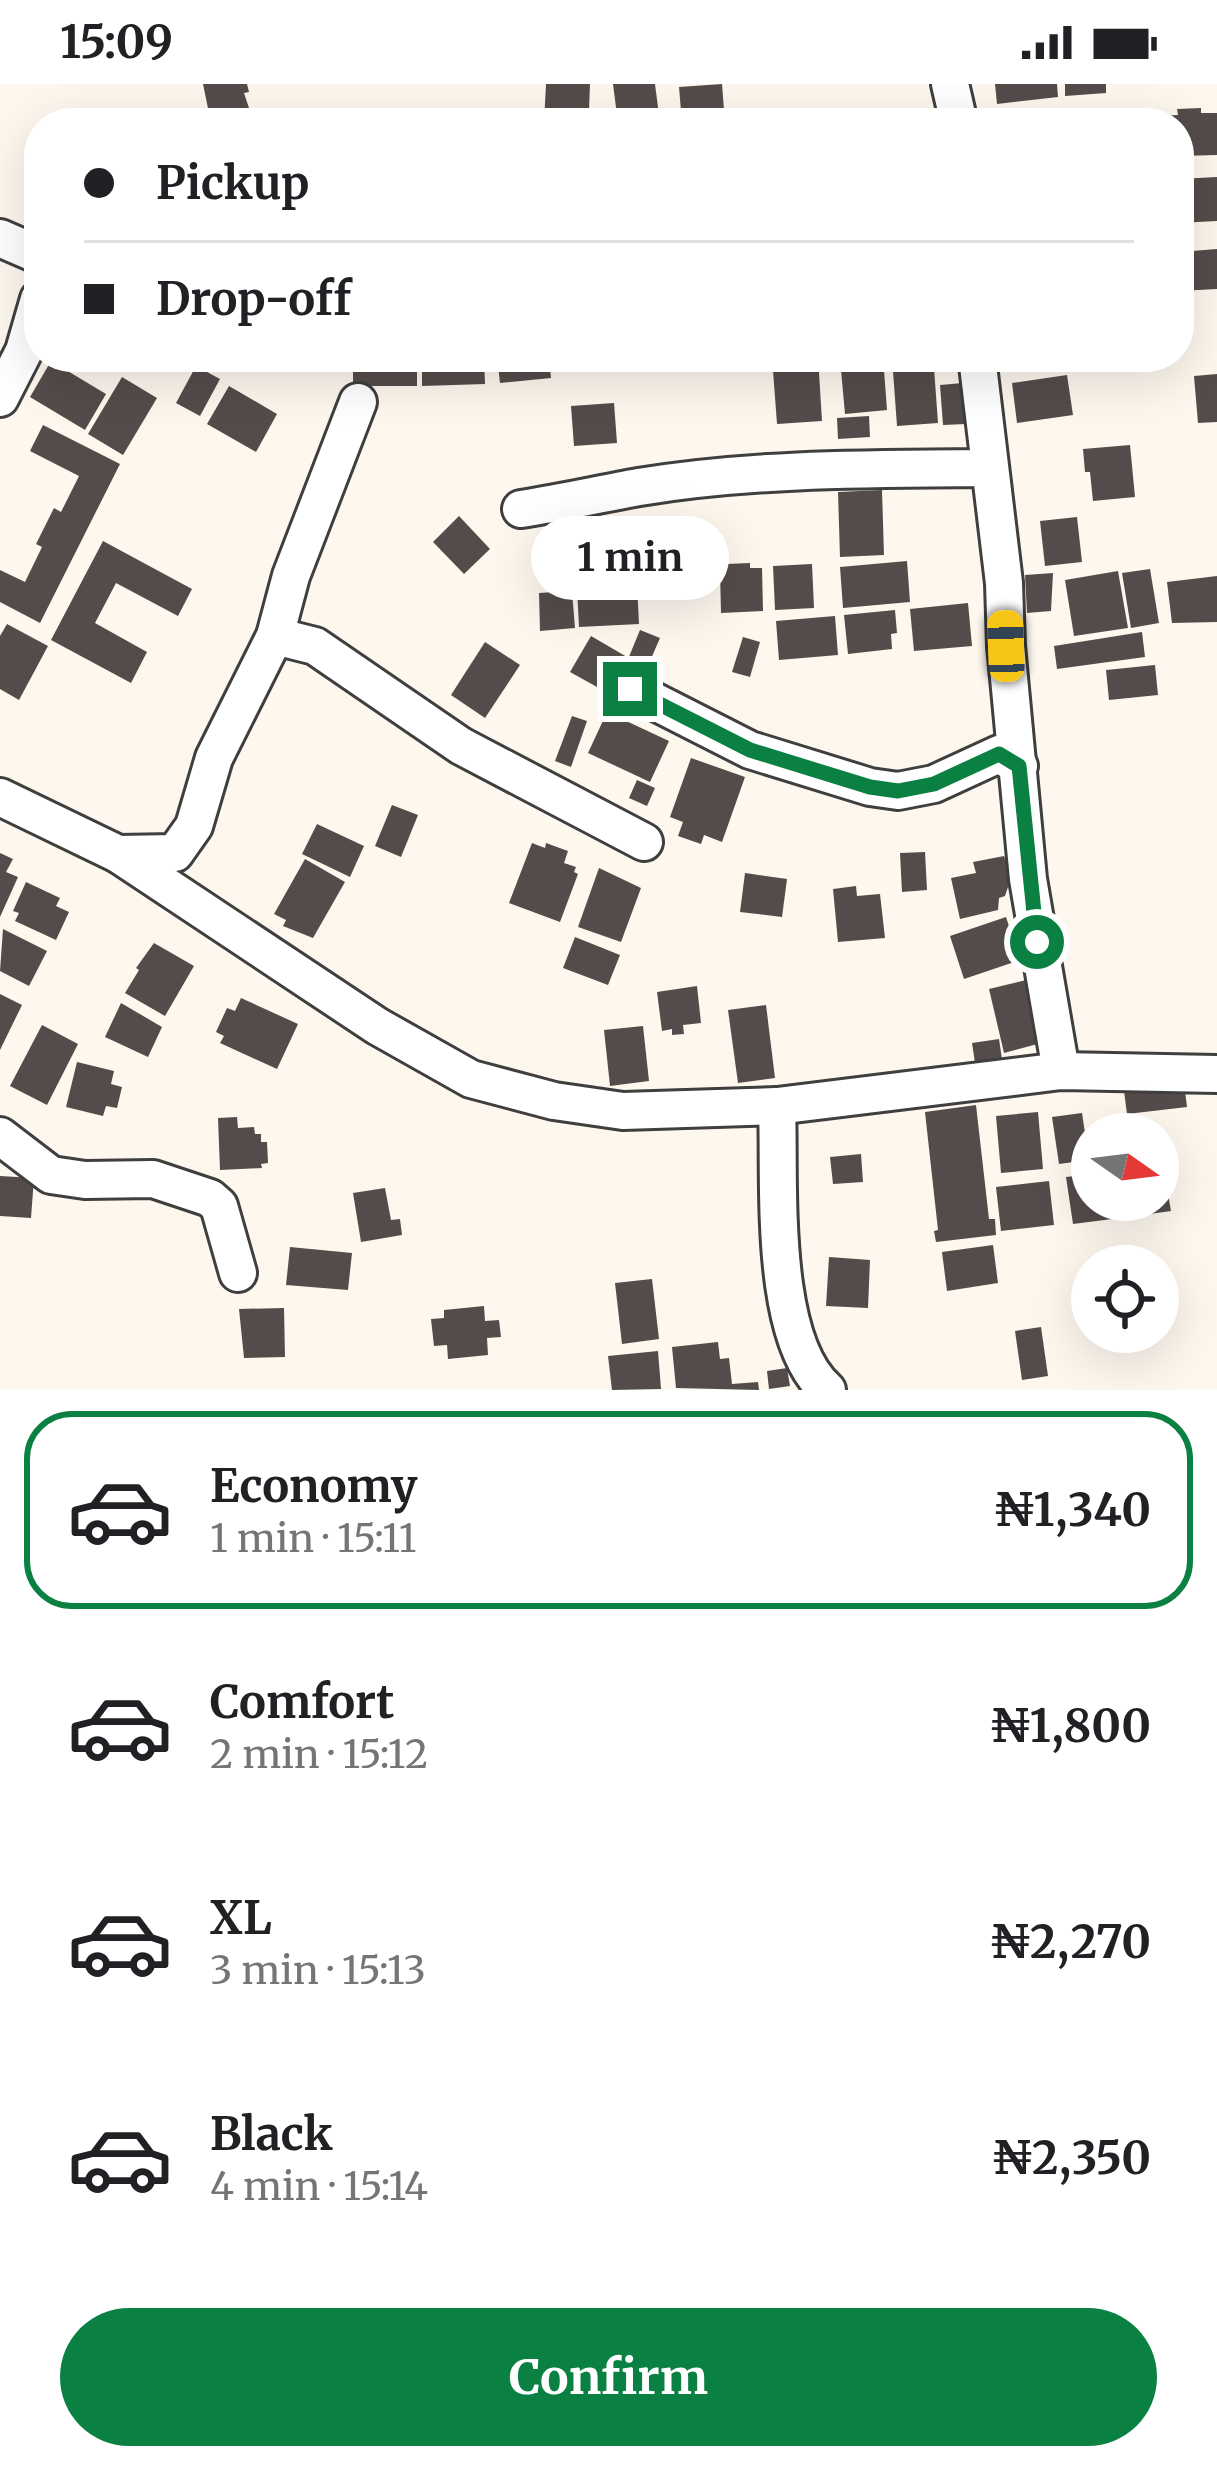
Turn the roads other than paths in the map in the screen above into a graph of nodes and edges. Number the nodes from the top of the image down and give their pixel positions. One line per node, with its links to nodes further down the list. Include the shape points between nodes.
1 (24, 351): 3 (street)
2 (979, 372): 5 (street)
3 (0, 398)
4 (358, 402): 7 (street)
5 (989, 468): 6 (street, via 740,476); 9 (street)
6 (521, 509)
7 (275, 636): 11 (street, via 315,646 461,746); 12 (street, via 214,758 186,840 175,853)
8 (630, 689): 9 (street, via 750,750 870,787 934,784 999,754)
9 (1019, 766): 13 (street, via 1034,921)
10 (0, 797): 12 (street)
11 (644, 842)
12 (118, 854): 15 (street, via 471,1079 623,1111)
13 (1061, 1071): 14 (street); 15 (street)
14 (1217, 1074)
15 (777, 1106): 18 (street, via 787,1318 812,1377)
16 (0, 1136): 17 (street, via 51,1175 153,1179 210,1198)
17 (238, 1273)
18 (827, 1390)

